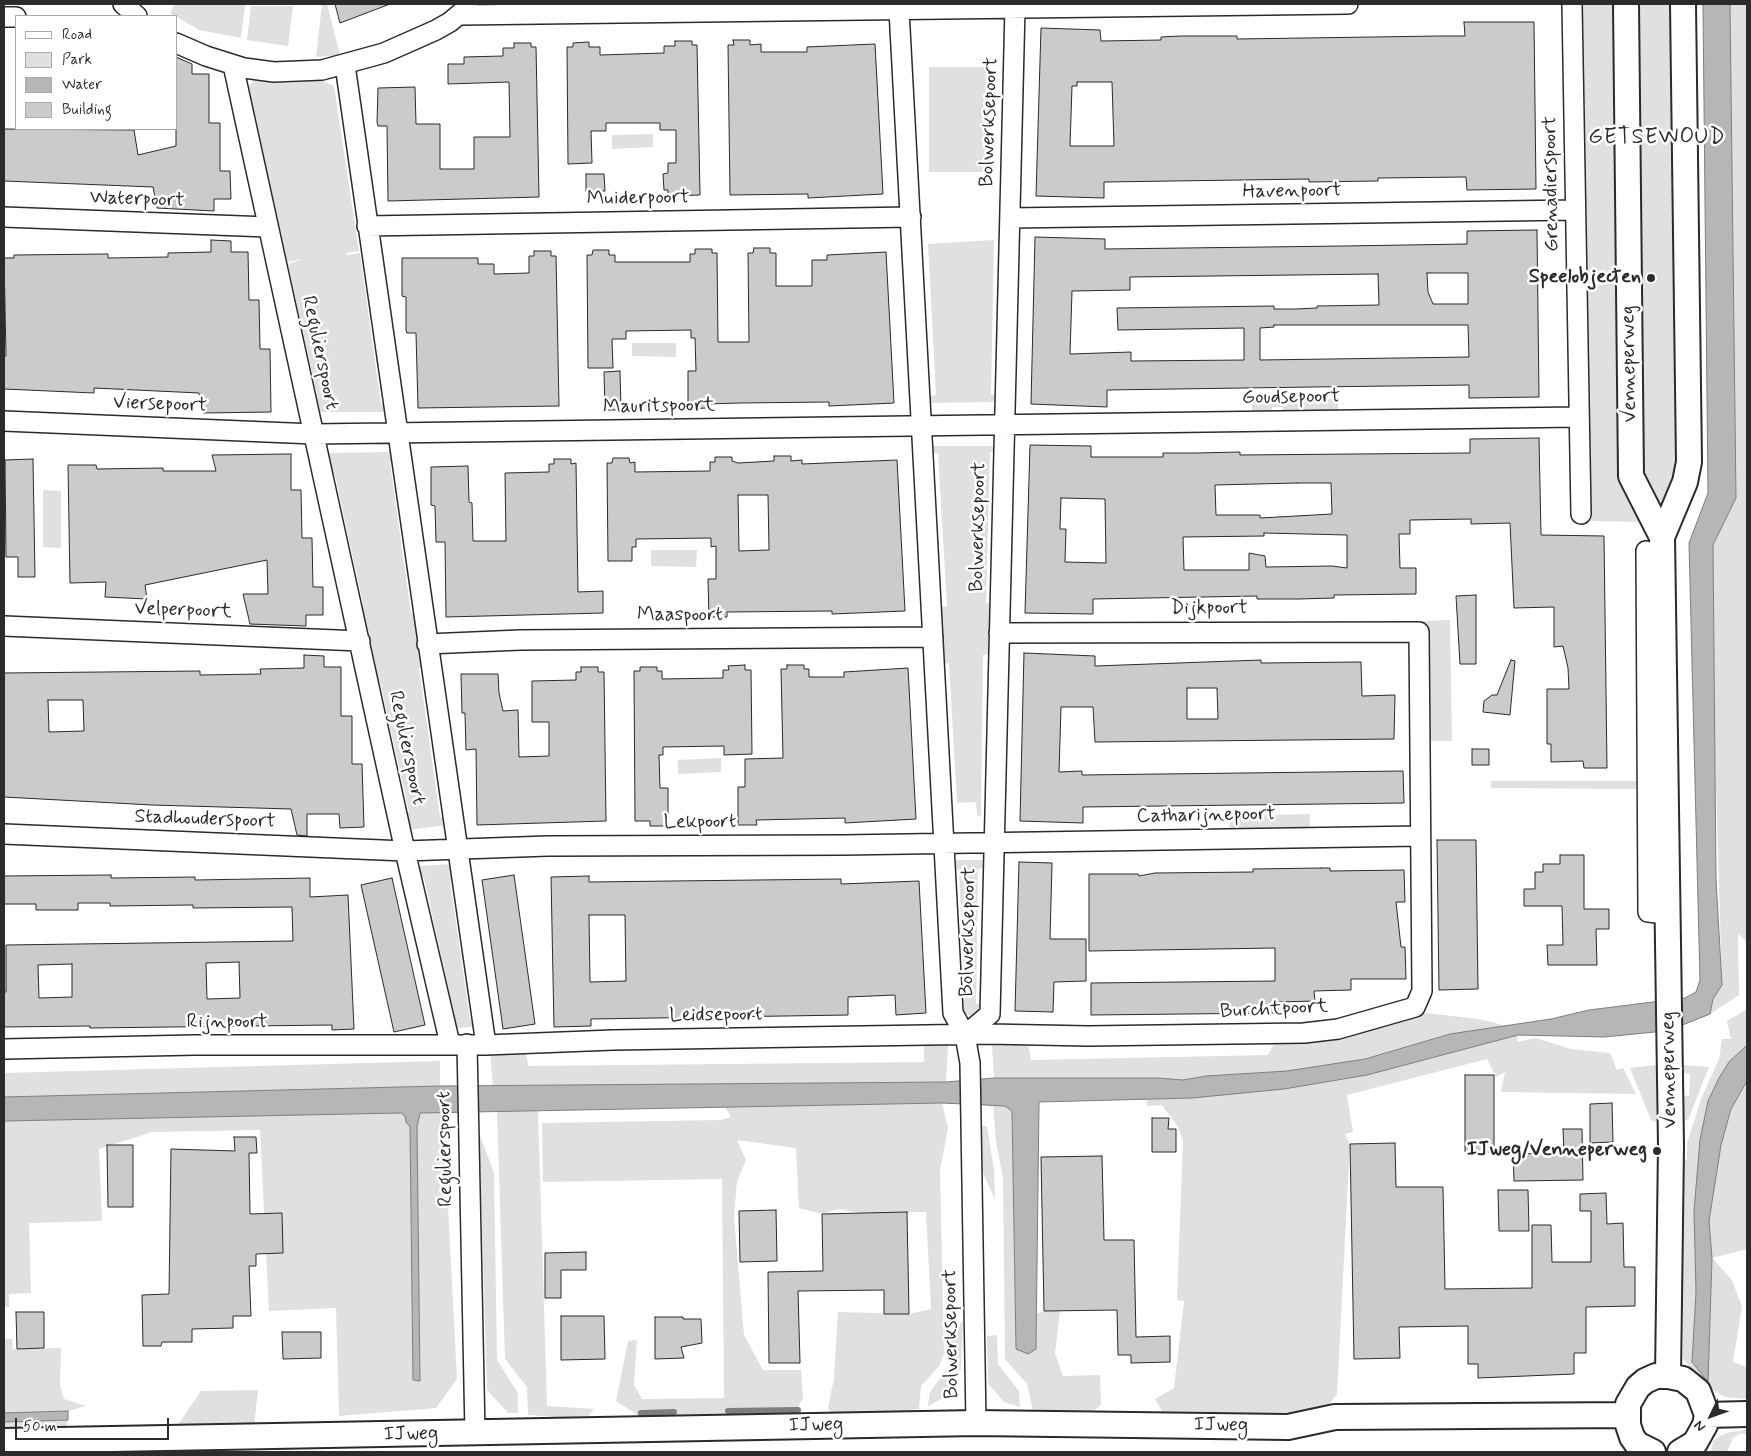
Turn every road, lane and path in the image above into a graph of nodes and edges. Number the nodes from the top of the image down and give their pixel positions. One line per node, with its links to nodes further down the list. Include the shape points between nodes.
1 (123, 4): 11 (street)
2 (1348, 4): 6 (street)
3 (1572, 4): 15 (street, Grenadierspoort)
4 (1626, 4): 28 (street, Venneperweg, via 1631,476)
5 (1682, 4): 28 (street, Venneperweg, via 1689,462 1685,482)
6 (1132, 5): 8 (street)
7 (783, 8): 9 (street); 10 (street)
8 (1015, 8): 10 (street); 18 (street, Bolwerksepoort)
9 (465, 9): 14 (street, via 436,30)
10 (899, 10): 17 (street, Bolwerksepoort)
11 (136, 15)
12 (178, 44): 13 (street)
13 (233, 65): 14 (street, via 274,72); 20 (street, Regulierspoort)
14 (345, 66): 19 (street, Regulierspoort)
15 (1575, 210): 18 (street, Havenpoort); 21 (street, Grenadierspoort)
16 (4, 217): 20 (street, Waterpoort)
17 (910, 217): 19 (street, Muiderpoort); 24 (street, Bolwerksepoort)
18 (1010, 218): 23 (street, Bolwerksepoort)
19 (367, 226): 25 (street, Regulierspoort)
20 (268, 227): 26 (street, Regulierspoort)
21 (1578, 417): 23 (street, Goudsepoort); 27 (street, Grenadierspoort)
22 (4, 421): 26 (street, Viersepoort)
23 (1004, 425): 24 (street, Goudsepoort); 31 (street, Bolwerksepoort)
24 (922, 426): 25 (street, Mauritspoort); 32 (street, Bolwerksepoort)
25 (397, 433): 26 (street, Viersepoort); 34 (street, Regulierspoort)
26 (314, 434): 33 (street, Regulierspoort)
27 (1581, 514)
28 (1654, 544): 44 (street, Venneperweg, via 1669,985)
29 (4, 626): 33 (street, Velperpoort)
30 (1419, 632): 31 (street, Dijkpoort); 36 (street, Burchtpoort)
31 (999, 633): 38 (street, Bolwerksepoort)
32 (933, 637): 34 (street, Maaspoort, via 528,640); 37 (street, Bolwerksepoort)
33 (360, 641): 40 (street, Regulierspoort)
34 (427, 644): 39 (street, Regulierspoort)
35 (4, 834): 40 (street, Stadhouderspoort)
36 (1420, 836): 38 (street, Catharijnepoort); 41 (street, Burchtpoort, via 1422,990 1415,1007 1322,1032)
37 (943, 842): 38 (street, Catharijnepoort); 39 (street, Lekpoort); 41 (street, Bolwerksepoort, via 953,1012)
38 (993, 842): 41 (street, Bolwerksepoort, via 990,1014)
39 (457, 848): 40 (street, Stadhouderspoort); 42 (street, Regulierspoort)
40 (405, 851): 42 (street, Regulierspoort)
41 (966, 1035): 42 (street, Leidsepoort); 48 (street, Bolwerksepoort, via 970,1063)
42 (467, 1044): 43 (street, Rijnpoort); 49 (street, Regulierspoort)
43 (4, 1049)
44 (1668, 1376): 46 (street, via 1656,1376 1638,1387 1628,1404); 47 (street, via 1683,1379 1698,1391)
45 (1747, 1414): 47 (street)
46 (1627, 1415): 48 (street, IJweg, via 1335,1417 1288,1427); 51 (street, via 1632,1437)
47 (1707, 1415): 52 (street, via 1695,1443)
48 (976, 1423): 49 (street, IJweg)
49 (475, 1433): 50 (street, IJweg)
50 (4, 1441)
51 (1653, 1452)
52 (1680, 1452)

